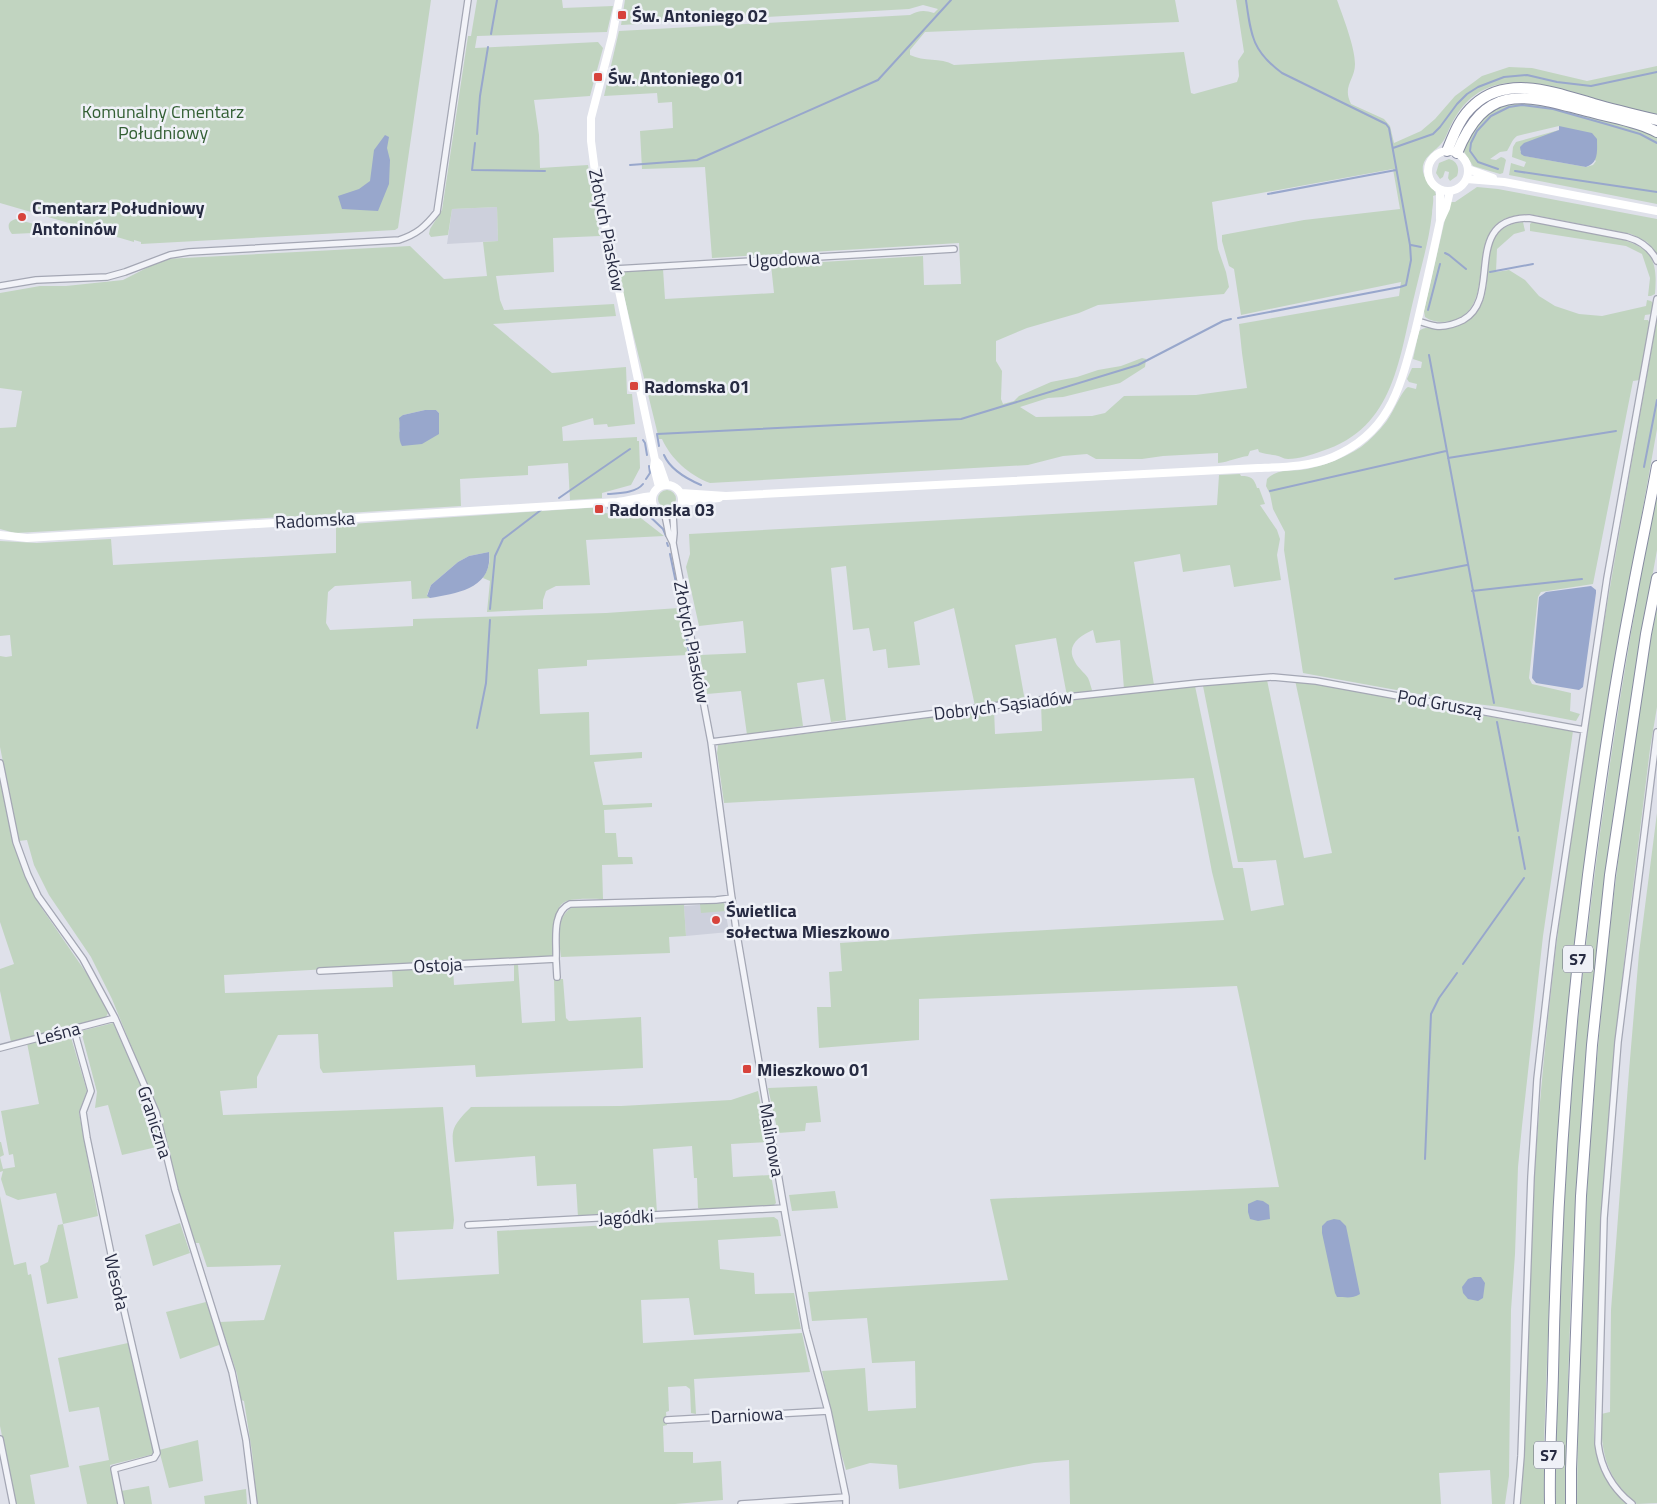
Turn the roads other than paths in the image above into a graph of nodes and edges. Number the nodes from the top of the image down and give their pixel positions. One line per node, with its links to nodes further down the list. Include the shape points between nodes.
1 (468, 0): 16 (street, via 436,212 416,233 399,240 189,252 170,255 107,277 36,280)
2 (619, 0): 15 (street, Złotych Piasków, via 591,118 597,187)
3 (1657, 120): 5 (highway, via 1544,90 1508,89 1481,99 1467,112 1456,129)
4 (1657, 132): 5 (highway, via 1638,124 1540,99 1518,98 1498,102 1484,110)
5 (1452, 152): 6 (street, via 1464,159); 9 (street, via 1434,156 1430,162 1428,176)
6 (1468, 168): 7 (street); 8 (street)
7 (1466, 179): 8 (street); 10 (street, via 1461,187)
8 (1504, 182): 11 (street)
9 (1440, 190): 10 (street); 12 (street)
10 (1450, 191): 12 (street)
11 (1657, 211)
12 (1440, 221): 18 (street)
13 (954, 249): 15 (street, Ugodowa)
14 (1657, 260): 18 (street, via 1645,245 1627,237 1529,218 1513,220 1502,225 1490,239 1481,294 1468,318 1444,326)
15 (615, 269): 20 (street, Złotych Piasków, via 654,467)
16 (0, 286)
17 (1657, 299): 31 (street, via 1607,578)
18 (1418, 321): 23 (street, via 1397,392 1382,417 1349,449 1314,463)
19 (1657, 466): 55 (highway, S7, via 1614,695 1576,980 1560,1189)
20 (662, 486): 21 (street, via 674,486); 22 (street)
21 (681, 493): 23 (street); 25 (street)
22 (652, 496): 24 (street, Radomska); 26 (street)
23 (726, 496): 25 (street)
24 (629, 501): 26 (street, Radomska); 28 (street, Radomska, via 27,538)
25 (682, 502): 27 (street, via 679,510)
26 (652, 505): 27 (street, via 657,512)
27 (669, 514): 34 (street, Złotych Piasków)
28 (0, 535)
29 (1657, 578): 56 (highway, S7, via 1610,875 1592,1045 1582,1196)
30 (1296, 678): 31 (street, Pod Gruszą); 34 (street, Dobrych Sąsiadów, via 1247,678 1133,690)
31 (1584, 730): 54 (street, via 1553,940 1537,1079)
32 (1657, 732): 33 (street)
33 (1656, 741): 57 (street, via 1618,1042 1604,1218 1598,1444 1610,1479)
34 (712, 742): 36 (street, Malinowa)
35 (0, 763): 40 (street, Graniczna, via 16,842 28,875 38,896 83,959)
36 (732, 898): 37 (street, via 570,904 560,912); 43 (street, Malinowa)
37 (556, 959): 38 (street, Ostoja); 39 (street)
38 (320, 971)
39 (557, 977)
40 (115, 1018): 41 (street, Leśna); 51 (street, Graniczna, via 156,1112 175,1190 228,1357 246,1440)
41 (74, 1030): 42 (street, Leśna); 50 (street, Wesoła, via 91,1091 83,1112 87,1138 157,1454 154,1458 114,1469)
42 (0, 1048)
43 (784, 1208): 44 (street, Jagódki); 45 (street, Malinowa, via 806,1330)
44 (468, 1225)
45 (828, 1411): 46 (street, Darniowa); 48 (street, Malinowa)
46 (667, 1420)
47 (0, 1439): 49 (street)
48 (846, 1496): 52 (street); 53 (street, Malinowa)
49 (13, 1504)
50 (120, 1504)
51 (254, 1504)
52 (741, 1504)
53 (846, 1504)
54 (1517, 1504)
55 (1550, 1504)
56 (1571, 1504)
57 (1632, 1504)

